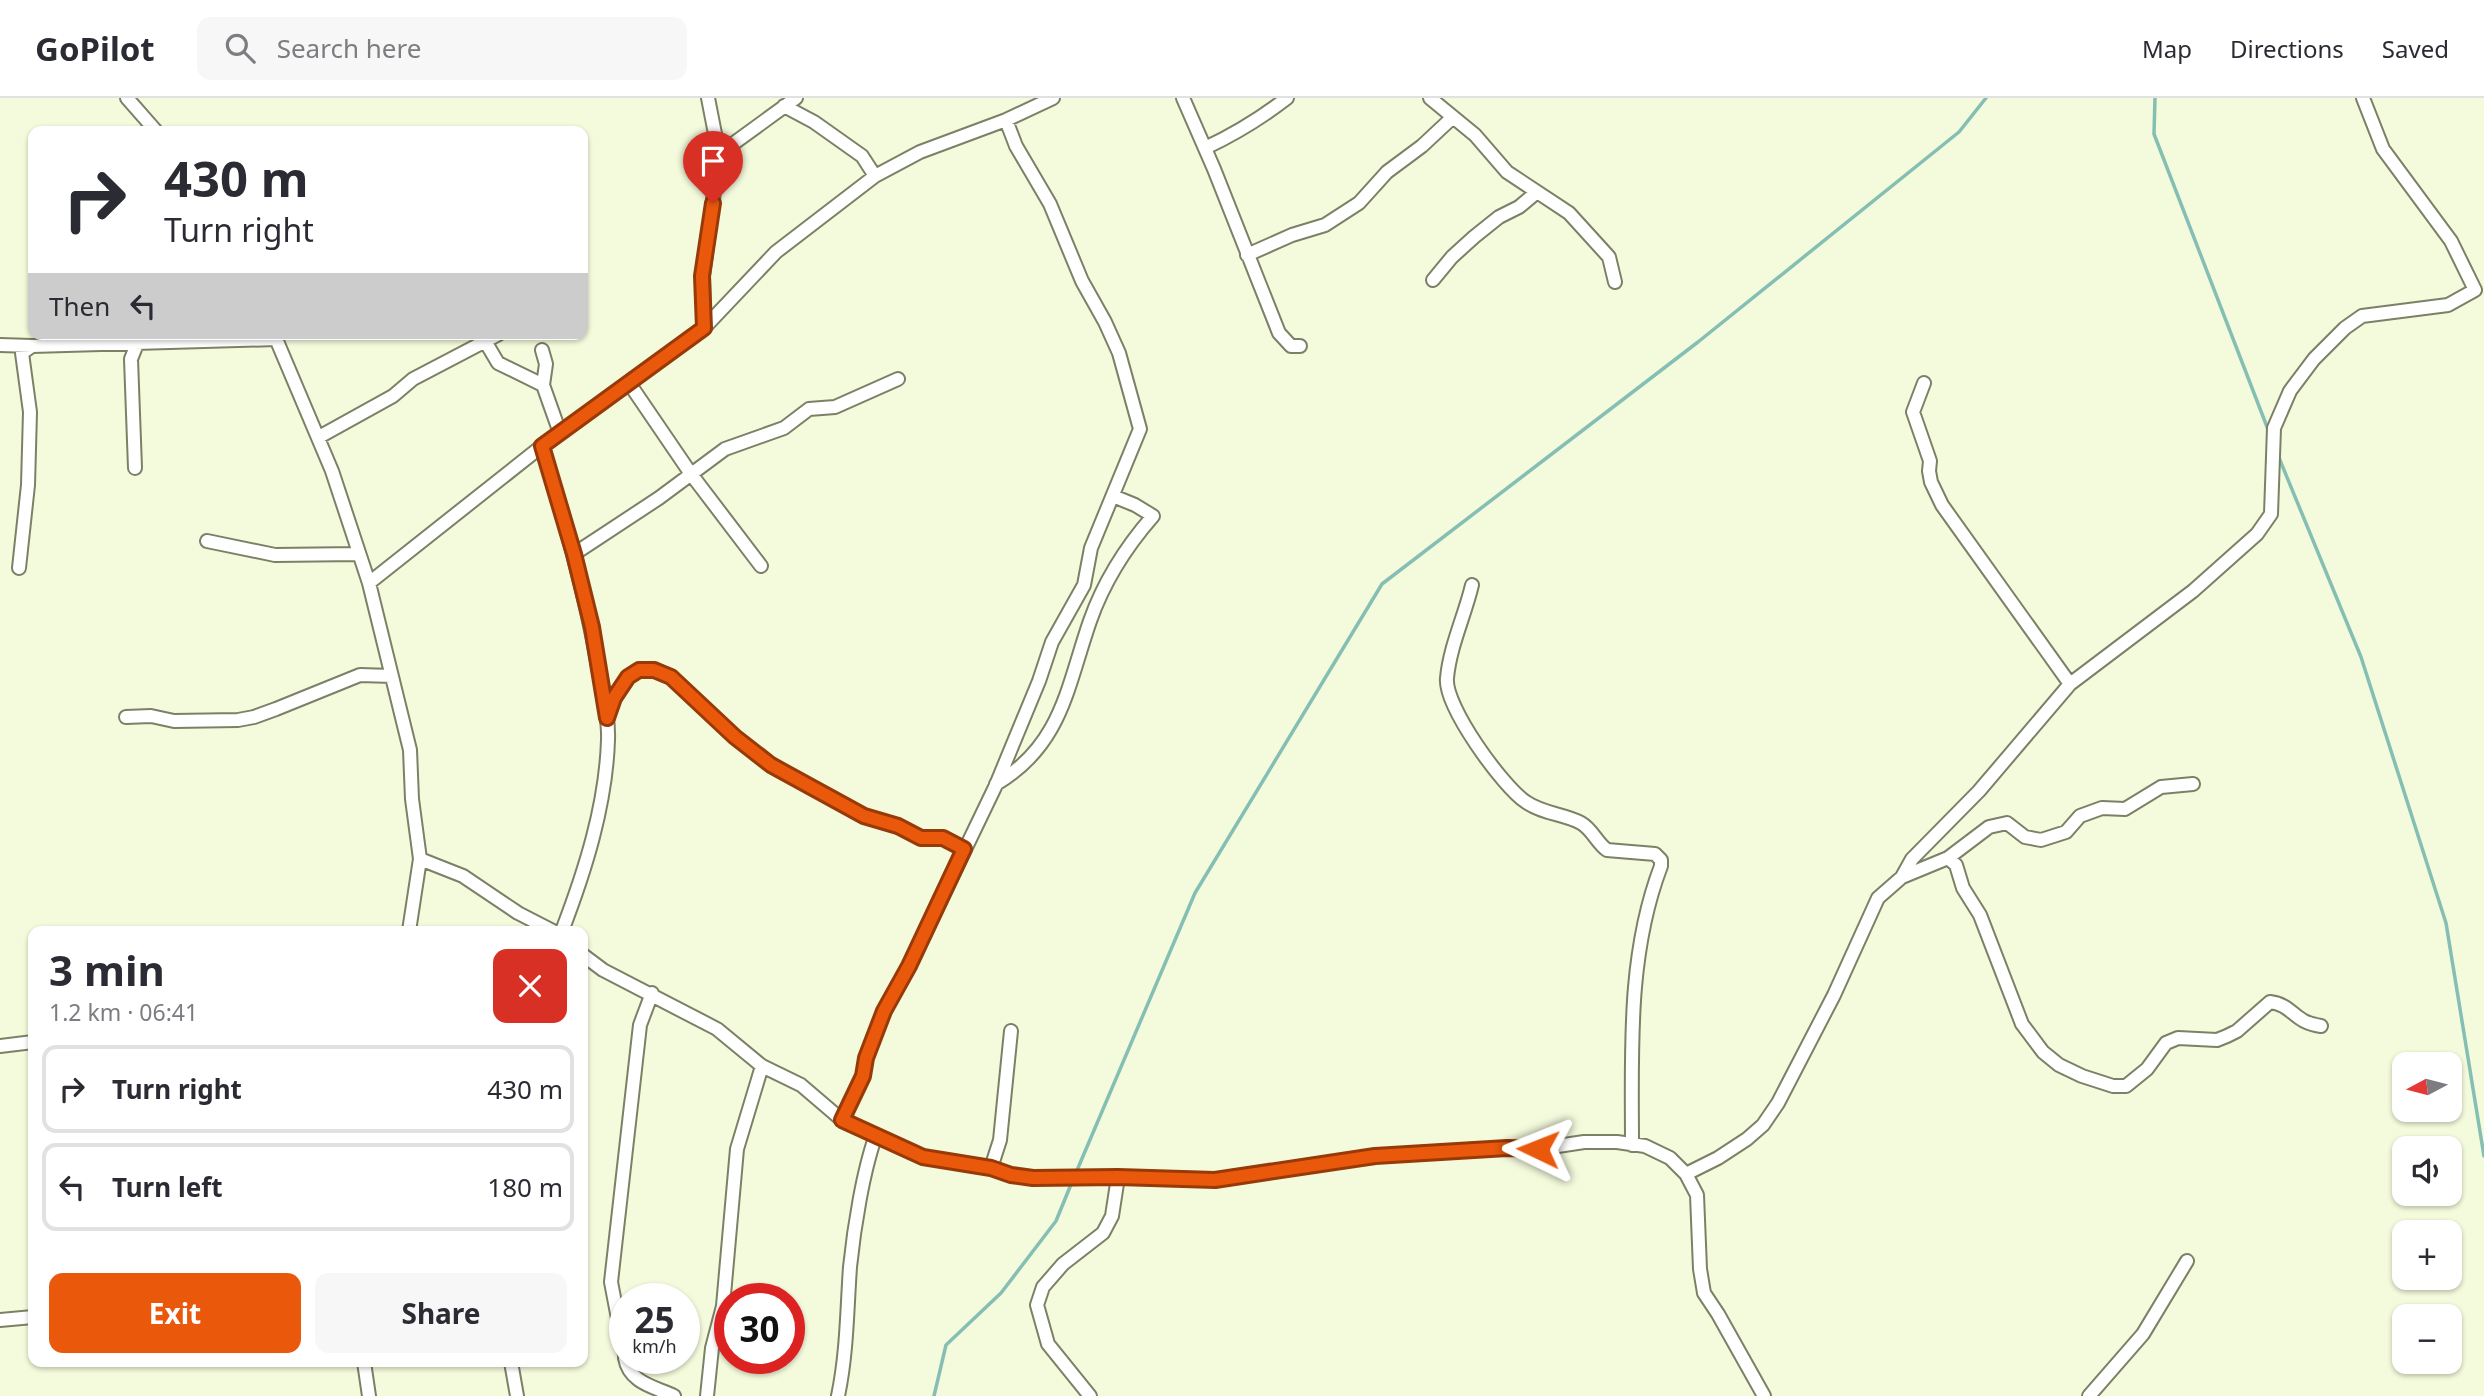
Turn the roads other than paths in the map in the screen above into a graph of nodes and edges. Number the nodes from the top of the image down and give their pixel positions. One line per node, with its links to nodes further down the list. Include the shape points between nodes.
1 (127, 98): 9 (street)
2 (708, 98): 15 (street)
3 (796, 98): 10 (street)
4 (1054, 98): 12 (street)
5 (1183, 98): 14 (street)
6 (1287, 98): 14 (street, via 1265,116)
7 (1430, 98): 11 (street)
8 (2362, 98): 21 (street, via 2383,149 2451,241)
9 (138, 104): 13 (street)
10 (784, 106): 15 (street); 16 (street, via 862,156)
11 (1452, 117): 17 (street, via 1475,135 1507,172); 18 (street, via 1387,172 1359,203 1325,225)
12 (1006, 120): 16 (street, via 920,152); 40 (street, via 1050,204 1123,365 1140,429)
13 (153, 126)
14 (1205, 148): 18 (street)
15 (719, 154): 22 (street, via 702,276)
16 (875, 176): 22 (street, via 776,252)
17 (1537, 192): 19 (street, via 1474,237); 20 (street, via 1569,213 1609,257)
18 (1247, 254): 29 (street, via 1279,333 1292,346)
19 (1433, 279)
20 (1615, 282)
21 (2479, 288): 49 (street, via 2448,305 2362,316 2344,328 2290,391 2274,428 2272,514 2257,534 2193,592)
22 (704, 328): 32 (street)
23 (216, 340): 26 (street)
24 (276, 340): 36 (street)
25 (485, 341): 34 (street, via 498,363); 36 (street)
26 (137, 344): 28 (street); 38 (street, via 131,359)
27 (0, 345): 28 (street)
28 (32, 346): 45 (street, via 22,353 30,412 29,485)
29 (1300, 346)
30 (542, 350): 34 (street, via 546,364)
31 (898, 379): 39 (street, via 835,407 809,409 784,428 725,449)
32 (629, 383): 35 (street); 39 (street)
33 (1924, 383): 49 (street, via 1913,412 1930,461 1931,482 1942,505)
34 (543, 385): 35 (street)
35 (560, 433): 37 (street)
36 (319, 437): 42 (street)
37 (542, 446): 43 (street); 46 (street)
38 (135, 468)
39 (691, 474): 43 (street); 44 (street)
40 (1113, 496): 53 (street, via 1091,548 1084,585 1052,642); 53 (street, via 1153,516 1132,540 1104,588 1054,726 1017,772)
41 (207, 541): 42 (street, via 275,555)
42 (358, 554): 46 (street)
43 (574, 554): 51 (street)
44 (761, 566)
45 (19, 568)
46 (369, 583): 48 (street)
47 (1472, 585): 70 (street, via 1446,680 1458,712 1484,756 1526,802 1582,823 1607,850 1655,854 1661,860 1637,957)
48 (392, 676): 50 (street, via 360,675 238,720); 56 (street, via 410,750)
49 (2070, 684): 57 (street, via 1979,791 1912,859)
50 (126, 717)
51 (607, 718): 54 (street, via 628,677 639,670 654,670 671,677 771,765 864,816 921,838 943,838); 60 (street, via 606,762 593,838)
52 (2193, 784): 55 (street, via 2161,787 2125,808 2102,808 2080,816 2066,832 2041,840 2025,836 2007,823 1989,827)
53 (996, 785): 54 (street)
54 (964, 849): 68 (street, via 884,1011 863,1076)
55 (1948, 858): 57 (street); 63 (street, via 1956,865 1963,888 1980,915 2022,1024 2043,1052 2082,1076 2126,1086 2147,1069 2166,1043 2178,1038 2217,1040 2237,1031 2270,1002 2284,1004 2298,1019)
56 (420, 859): 58 (street); 59 (street, via 463,876)
57 (1902, 877): 72 (street, via 1878,898 1834,995 1763,1125 1718,1158)
58 (410, 926)
59 (543, 926)
60 (564, 926)
61 (588, 959): 62 (street)
62 (652, 993): 67 (street, via 717,1029); 75 (street, via 640,1025)
63 (2320, 1026)
64 (1011, 1031): 71 (street, via 1000,1140)
65 (28, 1043): 66 (street)
66 (0, 1046)
67 (762, 1066): 68 (street, via 801,1085); 84 (street, via 737,1149 723,1306)
68 (842, 1120): 69 (street)
69 (876, 1135): 71 (street, via 923,1157); 85 (street, via 850,1265)
70 (1632, 1145): 72 (street, via 1670,1158); 73 (street, via 1584,1142 1538,1149 1375,1156 1215,1180)
71 (991, 1168): 73 (street, via 1033,1178)
72 (1686, 1174): 87 (street, via 1697,1195 1703,1293)
73 (1118, 1177): 86 (street, via 1112,1216 1103,1233 1063,1264 1043,1287 1037,1305 1048,1344)
74 (2187, 1261): 88 (street, via 2143,1335)
75 (611, 1283)
76 (28, 1317): 77 (street)
77 (0, 1320)
78 (365, 1367): 81 (street)
79 (512, 1367): 82 (street)
80 (632, 1374): 83 (street)
81 (369, 1396)
82 (517, 1396)
83 (674, 1396)
84 (707, 1396)
85 (838, 1396)
86 (1090, 1396)
87 (1764, 1396)
88 (2089, 1396)

